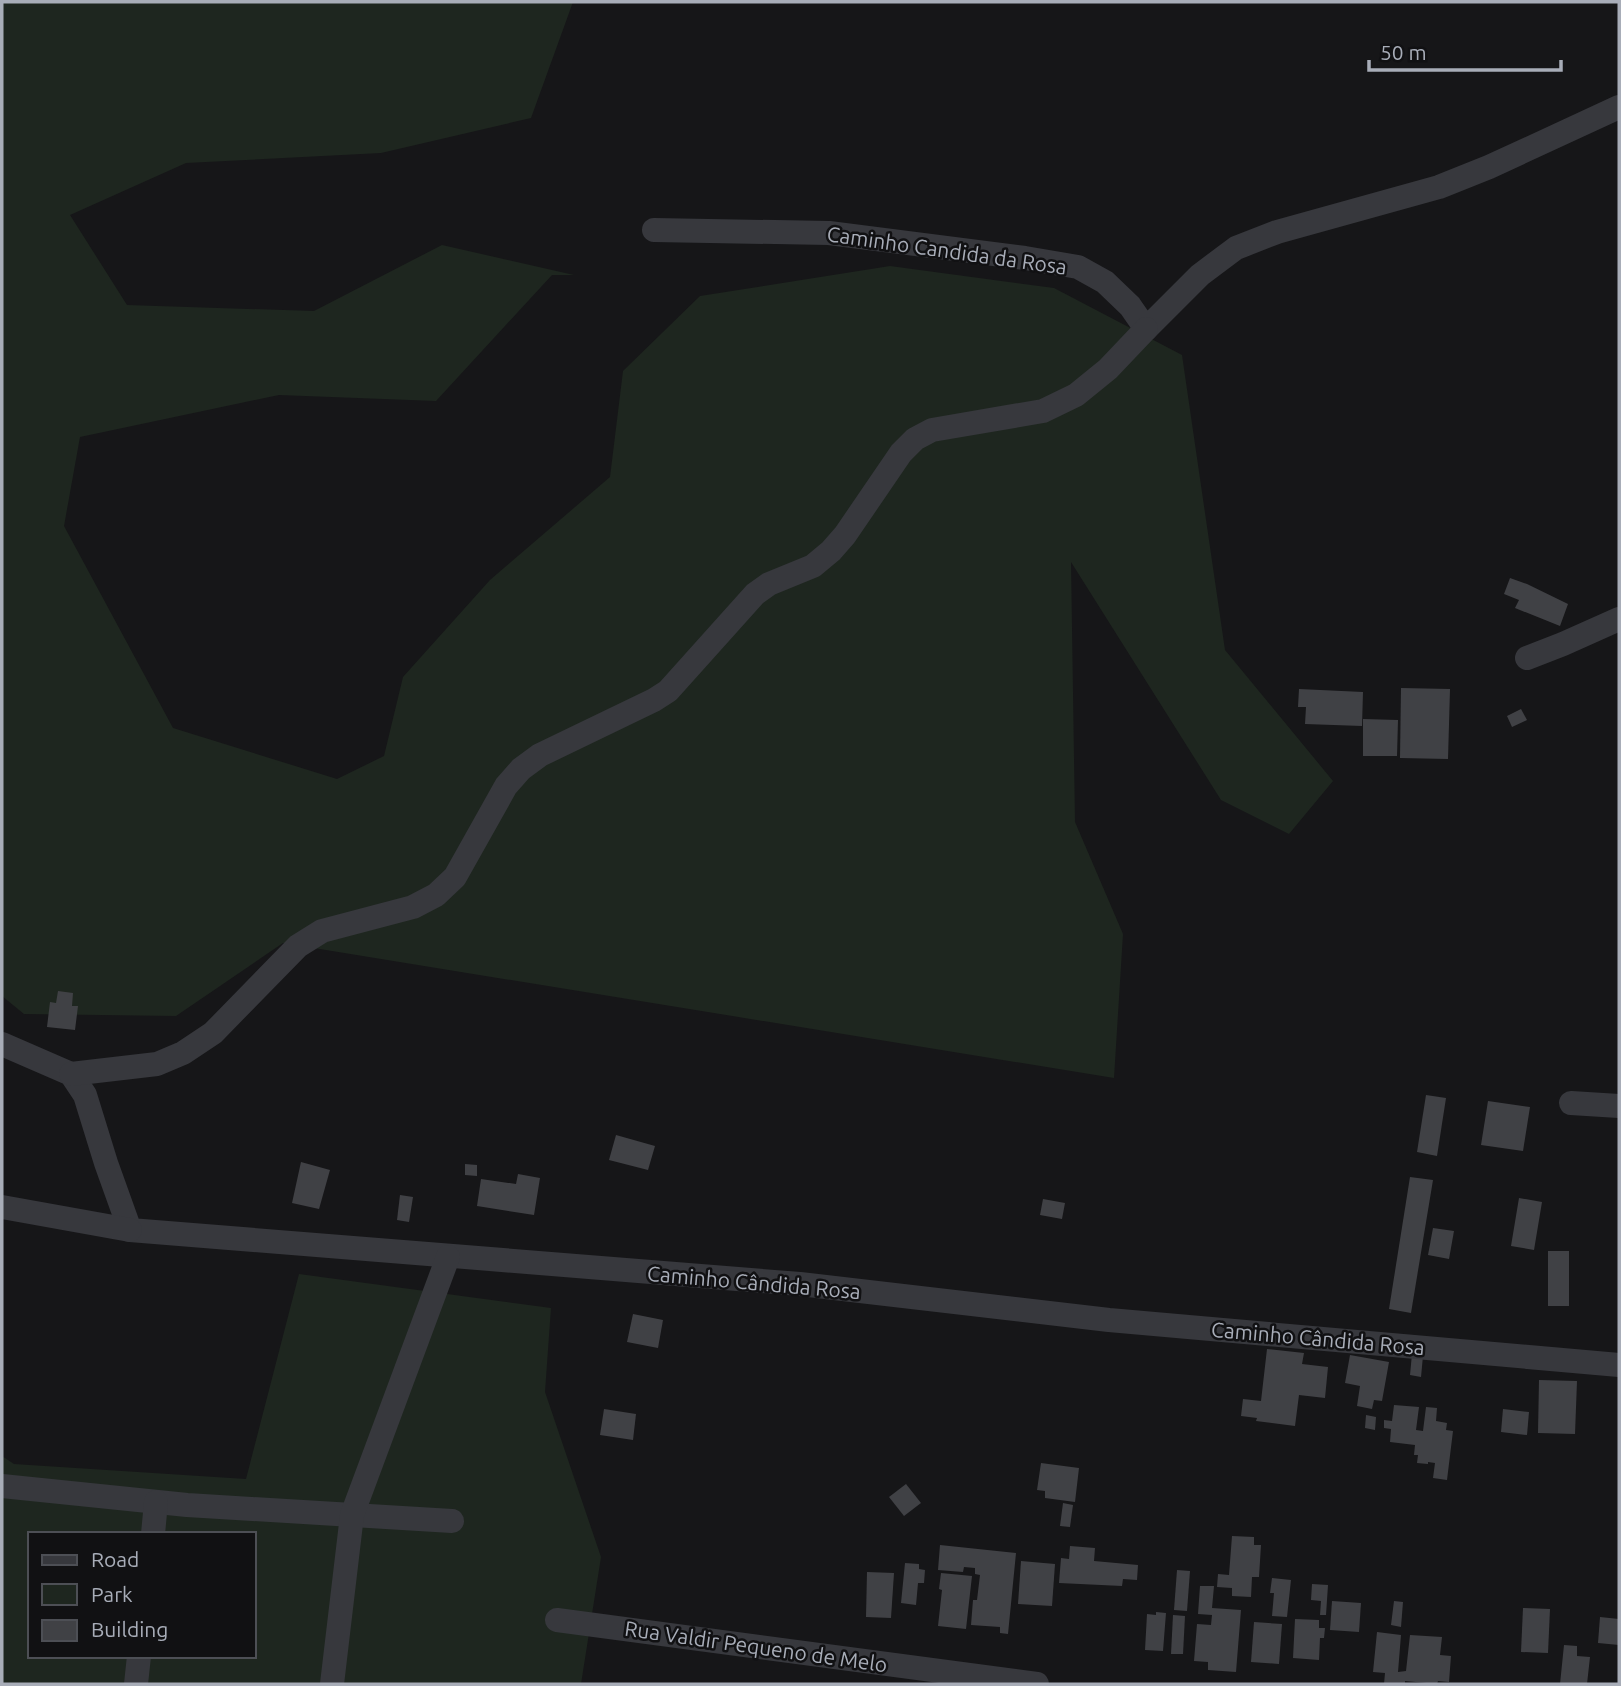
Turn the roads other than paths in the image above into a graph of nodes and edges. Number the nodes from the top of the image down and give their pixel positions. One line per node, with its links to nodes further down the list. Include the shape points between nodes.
1 (1619, 107): 3 (street, via 1439,187 1277,232 1236,248 1199,275)
2 (654, 230): 3 (street, Caminho Candida da Rosa, via 829,233 1078,267 1105,282)
3 (1146, 329): 7 (street, via 1098,378 1043,411 932,430 915,439 831,551 813,566 755,594 668,691 521,769 506,786 456,877 436,895 413,907 322,931 298,946 213,1033 183,1053 157,1064)
4 (1619, 619): 5 (street)
5 (1527, 658)
6 (2, 1044): 7 (street)
7 (71, 1074): 11 (street, via 85,1095)
8 (1571, 1103): 9 (street)
9 (1619, 1106)
10 (2, 1207): 11 (street, Caminho Cândida Rosa)
11 (130, 1230): 12 (street, Caminho Cândida Rosa)
12 (448, 1257): 13 (street, Caminho Cândida Rosa, via 800,1284 1109,1320); 16 (street)
13 (1619, 1364)
14 (2, 1486): 15 (street)
15 (156, 1502): 16 (street); 18 (street)
16 (352, 1515): 17 (street); 22 (street)
17 (452, 1521)
18 (153, 1532)
19 (557, 1620): 23 (street, Rua Valdir Pequeno de Melo)
20 (139, 1658): 21 (street)
21 (136, 1684)
22 (332, 1684)
23 (1037, 1684)

